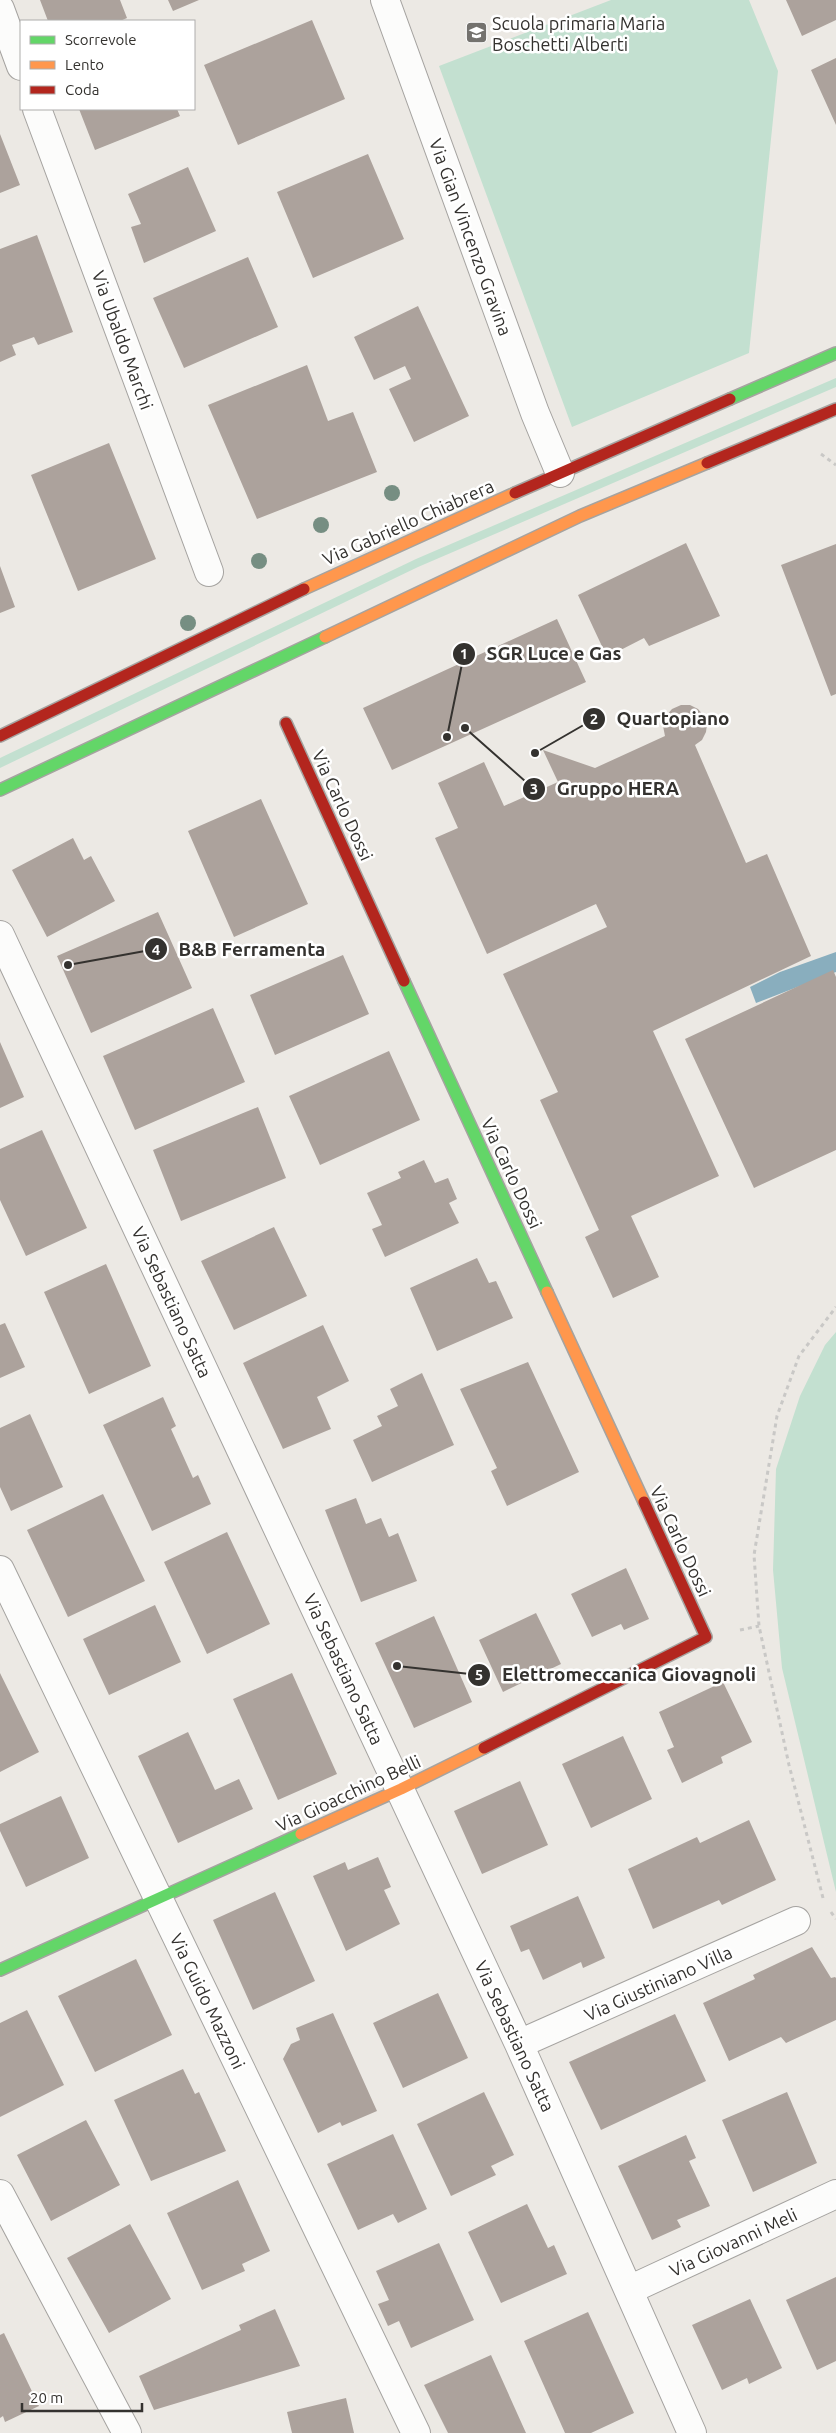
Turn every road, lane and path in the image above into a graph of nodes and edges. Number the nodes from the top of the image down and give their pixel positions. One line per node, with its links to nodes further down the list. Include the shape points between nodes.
1 (385, 0): 9 (street, Via Gian Vincenzo Gravina)
2 (0, 9): 3 (street)
3 (20, 63)
4 (37, 110): 10 (street, Via Ubaldo Marchi)
5 (836, 353): 9 (street, Via Gabriello Chiabrera)
6 (836, 409): 13 (street, via 580,516)
7 (814, 449): 8 (path)
8 (836, 465)
9 (560, 473): 12 (street, Via Gabriello Chiabrera, via 327,578)
10 (209, 572)
11 (286, 723): 17 (street, Via Carlo Dossi)
12 (0, 736)
13 (0, 790)
14 (0, 935): 18 (street, Via Sebastiano Satta)
15 (836, 1307): 20 (path, via 799,1356 777,1416 754,1555 761,1635)
16 (0, 1570): 19 (street, Via Guido Mazzoni)
17 (706, 1637): 18 (street, Via Gioacchino Belli)
18 (401, 1789): 19 (street, Via Gioacchino Belli); 25 (street, Via Sebastiano Satta)
19 (160, 1899): 24 (street, Via Gioacchino Belli); 30 (street, Via Guido Mazzoni)
20 (824, 1903)
21 (828, 1908): 22 (path)
22 (836, 1919)
23 (796, 1922): 25 (street, Via Giustiniano Villa)
24 (0, 1970)
25 (519, 2044): 28 (street, Via Sebastiano Satta)
26 (0, 2194): 29 (street)
27 (836, 2194): 28 (street, Via Giovanni Meli)
28 (630, 2290): 31 (street, Via Sebastiano Satta)
29 (126, 2433)
30 (416, 2433)
31 (692, 2433)

